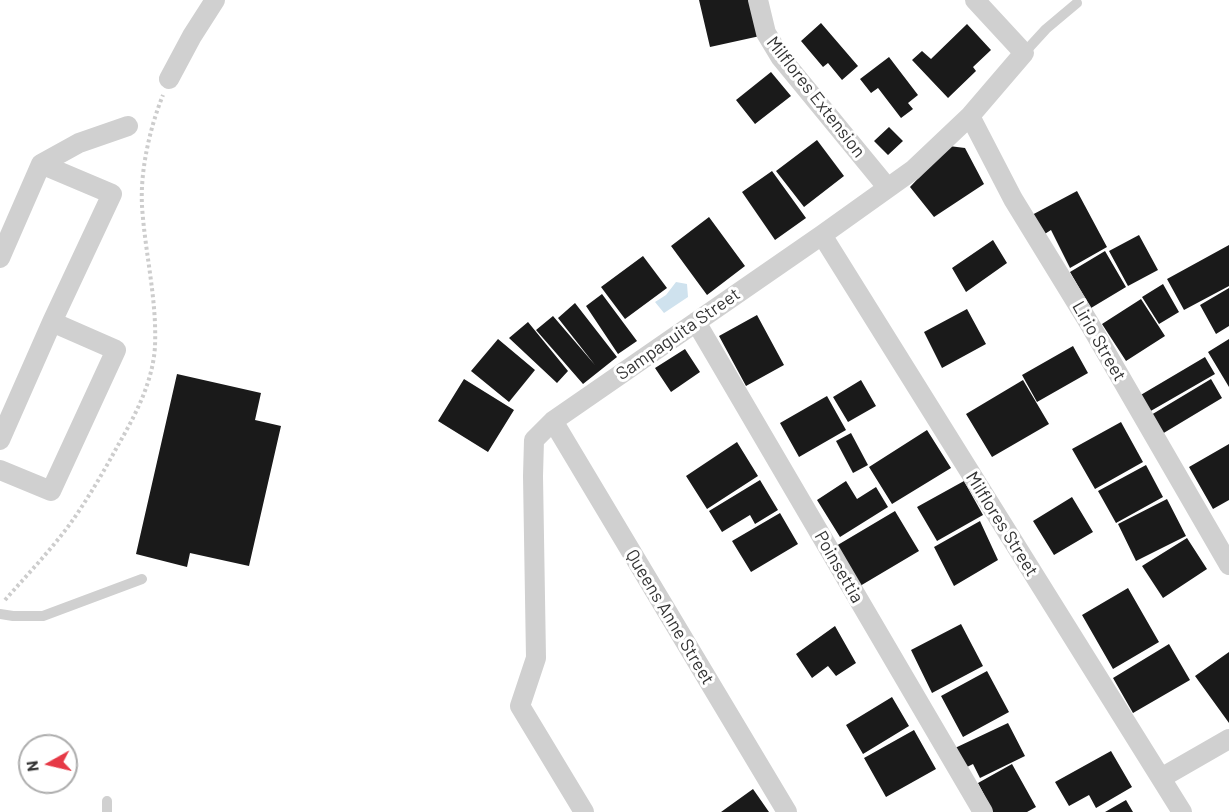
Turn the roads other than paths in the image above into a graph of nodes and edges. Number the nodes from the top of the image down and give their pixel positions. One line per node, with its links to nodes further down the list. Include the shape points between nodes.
1 (215, 0): 6 (street)
2 (758, 0): 10 (street, Milflores Extension, via 766,33 781,58)
3 (975, 0): 5 (street)
4 (1077, 3): 5 (lane)
5 (1024, 53): 7 (street, Sampaguita Street)
6 (169, 79)
7 (970, 116): 10 (street, Sampaguita Street, via 913,170); 18 (street, Lirio Street, via 1013,199)
8 (128, 126): 9 (street, via 79,143)
9 (40, 164): 12 (street); 13 (street, via 112,194)
10 (887, 187): 11 (street, Sampaguita Street)
11 (822, 235): 14 (street, Sampaguita Street); 22 (street, Milflores Street)
12 (0, 258)
13 (52, 322): 16 (street); 17 (street, via 116,350 51,491)
14 (696, 322): 15 (street, Sampaguita Street); 25 (street, Poinsettia)
15 (553, 422): 23 (street, Sampaguita Street, via 534,440 536,658 520,706); 24 (street, Queens Anne Street)
16 (0, 440)
17 (0, 470)
18 (1229, 565)
19 (142, 579): 20 (lane, via 43,616)
20 (0, 614)
21 (1229, 739): 22 (street)
22 (1161, 778): 26 (street, Milflores Street)
23 (584, 812)
24 (787, 812)
25 (982, 812)
26 (1182, 812)

